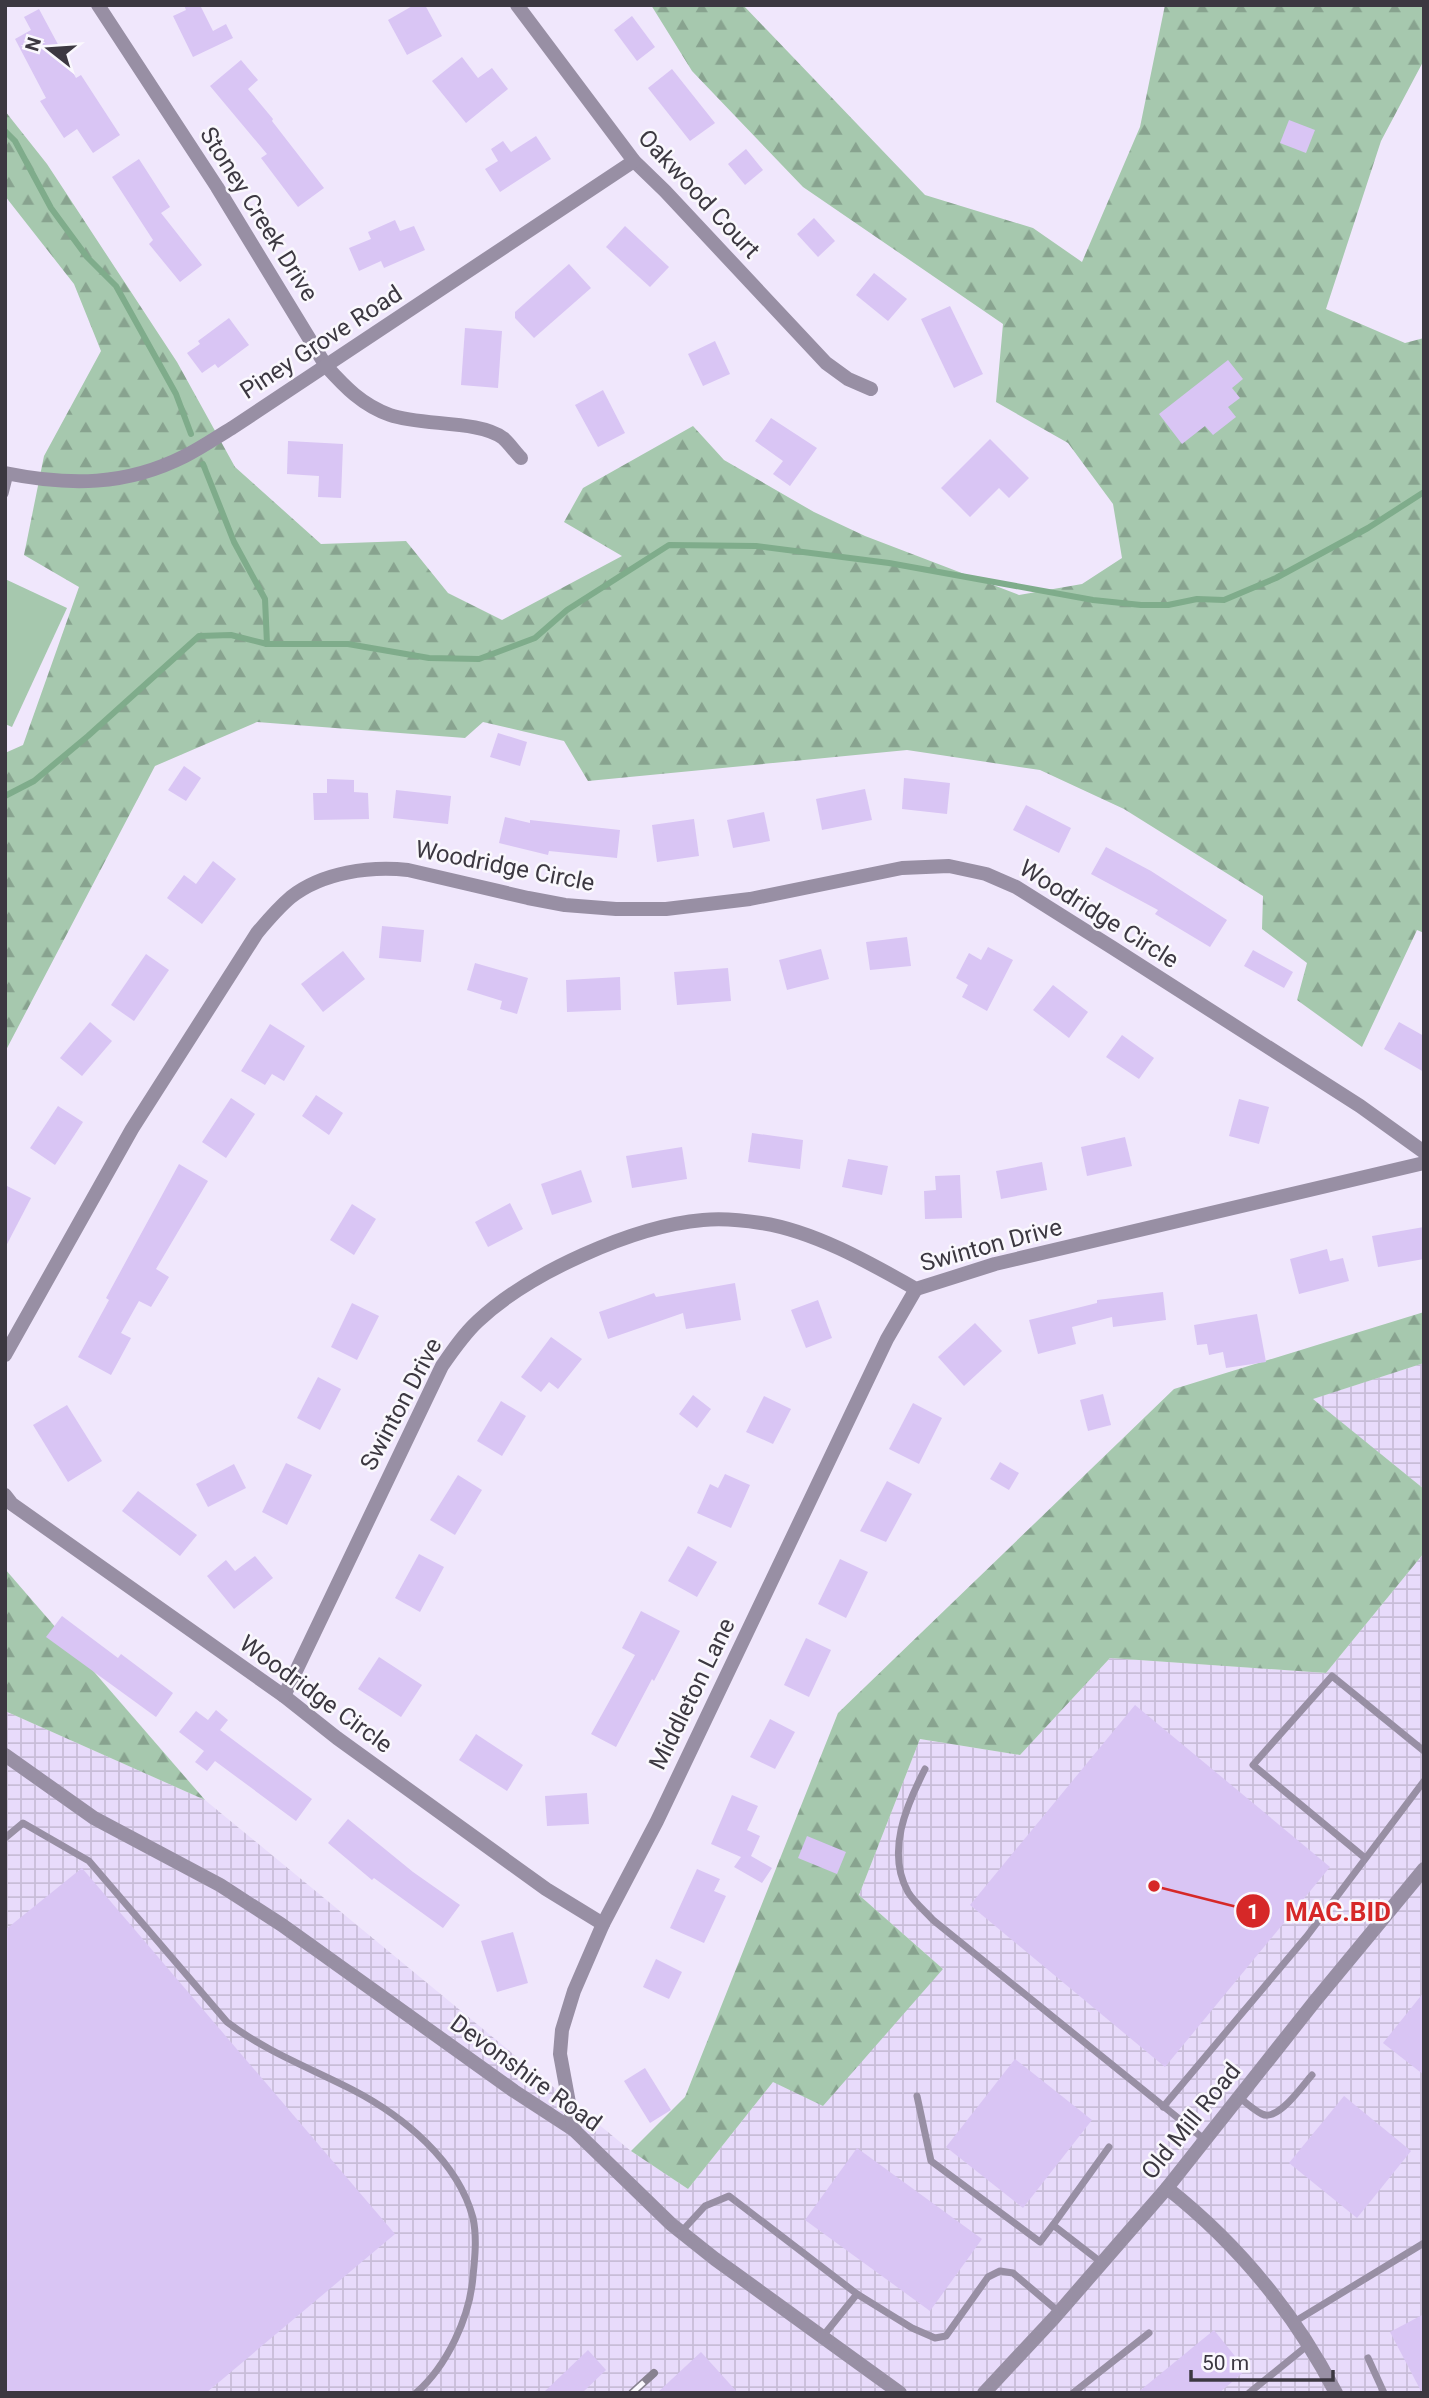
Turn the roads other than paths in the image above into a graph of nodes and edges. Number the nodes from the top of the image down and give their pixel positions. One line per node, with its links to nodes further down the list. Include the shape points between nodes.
1 (98, 5): 4 (street, Stoney Creek Drive)
2 (517, 5): 3 (street, Oakwood Court)
3 (634, 161): 4 (street, Piney Grove Road); 5 (street, Oakwood Court, via 825,363)
4 (326, 366): 6 (street, Stoney Creek Drive, via 356,398 373,408 412,421 488,431); 7 (street, Piney Grove Road, via 223,434 161,467 90,482 38,481)
5 (870, 389)
6 (521, 458)
7 (7, 474): 8 (lane)
8 (5, 494)
9 (1424, 1152): 12 (street, Woodridge Circle, via 1360,1106 1016,887 978,872 949,866 902,867 750,899 666,909 616,909 565,905 408,870 369,869 299,892 257,933 132,1129)
10 (1424, 1163): 11 (street, Swinton Drive, via 995,1264)
11 (916, 1289): 14 (street, Swinton Drive, via 801,1234 724,1219 684,1223 625,1239 523,1287 477,1322 442,1366); 22 (street, Middleton Lane, via 887,1339 657,1821)
12 (5, 1355)
13 (5, 1495): 14 (street, Woodridge Circle)
14 (284, 1696): 22 (street, Woodridge Circle, via 546,1889)
15 (1424, 1751): 20 (lane, via 1332,1676 1253,1765)
16 (5, 1755): 27 (street, Devonshire Road, via 94,1818 220,1885)
17 (925, 1769): 26 (lane, via 898,1840 899,1871 909,1894 933,1920)
18 (1424, 1781): 20 (lane)
19 (5, 1838): 43 (lane, via 23,1823 89,1860 227,2022 248,2038 386,2109 441,2159 463,2190 473,2219 472,2287 448,2353)
20 (1364, 1858): 26 (lane, via 1307,1936)
21 (1424, 1869): 25 (street, Old Mill Road)
22 (603, 1924): 27 (street, Middleton Lane, via 573,1991 562,2030 560,2054)
23 (1312, 2075): 25 (lane, via 1271,2116)
24 (917, 2096): 31 (lane, via 931,2161 1040,2242)
25 (1238, 2097): 28 (street, Old Mill Road)
26 (1163, 2106): 28 (lane)
27 (574, 2130): 32 (street, Devonshire Road)
28 (1204, 2140): 30 (street, Old Mill Road)
29 (1109, 2147): 31 (lane)
30 (1167, 2188): 34 (street, Old Mill Road); 37 (street, via 1226,2239)
31 (1052, 2225): 34 (lane)
32 (681, 2232): 35 (lane, via 705,2206 729,2196); 39 (street, Devonshire Road)
33 (1424, 2243): 37 (lane)
34 (1101, 2263): 36 (street, Old Mill Road)
35 (857, 2294): 36 (lane, via 935,2338 946,2336 988,2277 1000,2271 1013,2273); 39 (lane)
36 (1059, 2312): 42 (street, Old Mill Road)
37 (1294, 2322): 40 (street)
38 (1149, 2333): 45 (lane)
39 (822, 2337): 44 (street, Devonshire Road)
40 (1308, 2344): 46 (lane); 47 (street)
41 (1368, 2358): 48 (lane)
42 (990, 2391)
43 (415, 2393)
44 (900, 2393)
45 (1073, 2393)
46 (1249, 2393)
47 (1336, 2393)
48 (1384, 2393)

